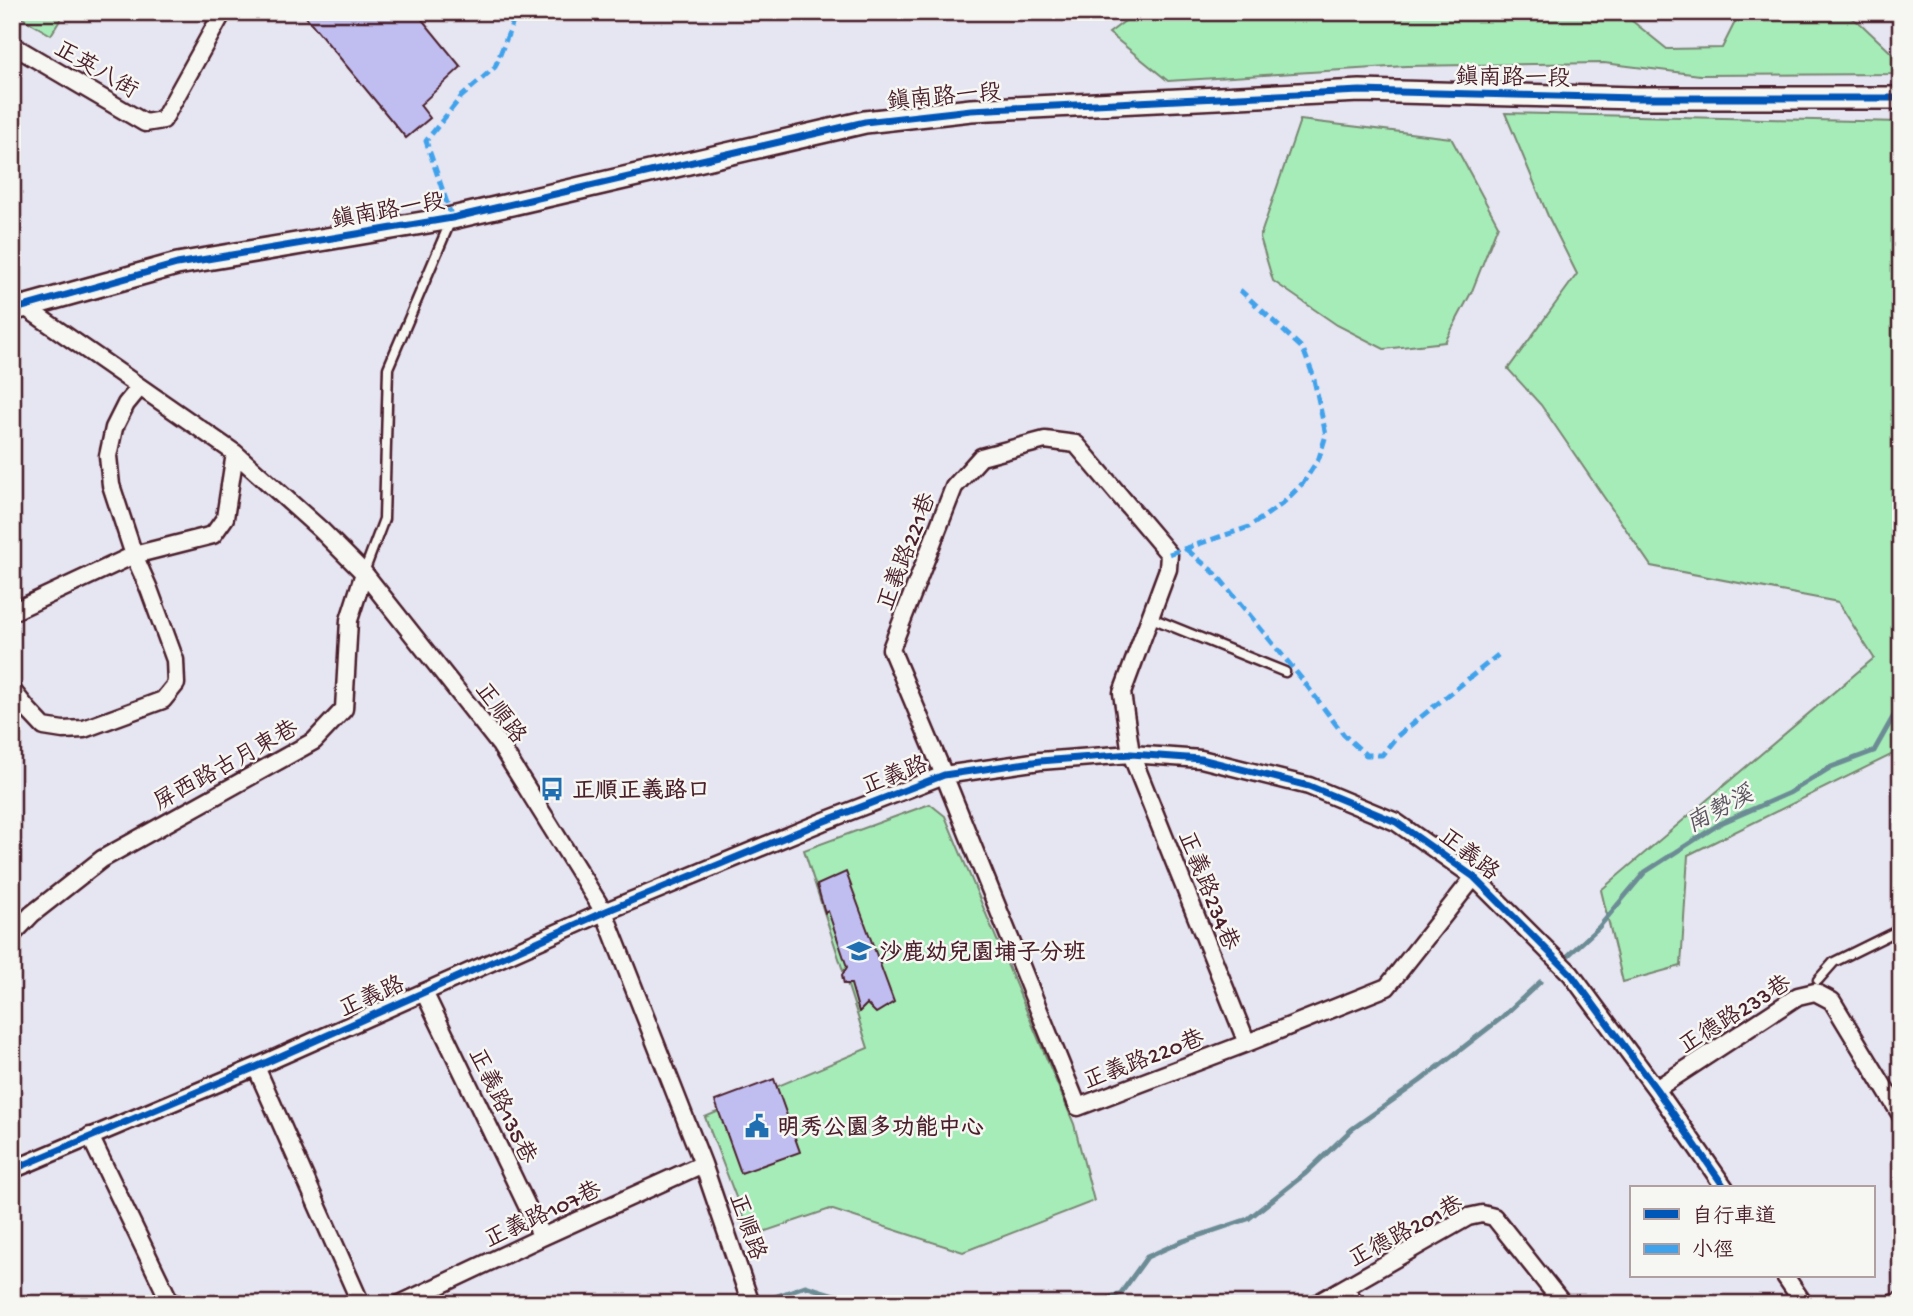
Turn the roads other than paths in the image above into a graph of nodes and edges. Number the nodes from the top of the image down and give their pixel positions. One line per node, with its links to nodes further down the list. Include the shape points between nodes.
1 (223, 12): 2 (street, 正英八街, via 163,120 145,123)
2 (12, 45)
3 (1901, 98): 4 (street, 鎮南路一段, via 1360,91 971,110 865,122)
4 (452, 218): 5 (street, 鎮南路一段, via 177,264); 9 (lane, via 388,368 384,519)
5 (16, 305): 6 (street, 正順路)
6 (140, 387): 7 (street, 正順路); 8 (street, via 114,428 108,456 111,485)
7 (235, 453): 8 (street, via 225,518 214,535); 9 (street, 正順路)
8 (134, 555): 10 (street); 13 (street, via 175,660 176,684 163,700 85,729 62,730 44,727)
9 (364, 573): 17 (street, 正順路, via 500,745); 19 (street, 屏西路古月東巷, via 349,620 344,709 314,741 102,859)
10 (12, 612)
11 (1149, 617): 12 (lane); 14 (street, 正義路221巷, via 1122,693); 15 (street, 正義路221巷, via 1168,569 1169,554 1076,444 1045,440 981,457 954,487 891,649)
12 (1285, 672)
13 (12, 690)
14 (1131, 754): 15 (street, 正義路); 16 (street, 正義路, via 1201,759 1309,786 1396,821); 22 (street, 正義路234巷)
15 (944, 775): 17 (street, 正義路); 22 (street, 正義路220巷, via 1078,1107)
16 (1474, 877): 22 (street, 正義路220巷, via 1387,987); 24 (street, 正義路, via 1571,974)
17 (604, 912): 21 (street, 正義路); 27 (street, 正順路)
18 (1901, 929): 20 (lane, via 1834,962)
19 (12, 935)
20 (1818, 980)
21 (424, 992): 23 (street, 正義路); 30 (street, 正義路135巷)
22 (1247, 1043)
23 (257, 1067): 26 (street, 正義路); 35 (street)
24 (1656, 1089): 25 (street, 正德路233巷, via 1798,996 1815,992 1832,1001); 29 (street, 正義路)
25 (1901, 1115)
26 (90, 1136): 28 (street, 正義路); 34 (street)
27 (704, 1164): 30 (street, 正義路107巷); 37 (street, 正順路)
28 (12, 1170)
29 (1724, 1186)
30 (542, 1237): 36 (street, 正義路107巷)
31 (1786, 1278): 41 (street)
32 (1346, 1288): 38 (street, 正德路201巷); 39 (street); 40 (street, 正德路201巷, via 1468,1217 1482,1214 1494,1217)
33 (1901, 1301): 42 (street)
34 (171, 1304)
35 (361, 1304)
36 (400, 1304)
37 (751, 1304)
38 (1316, 1304)
39 (1355, 1304)
40 (1563, 1304)
41 (1804, 1304)
42 (1892, 1304)

